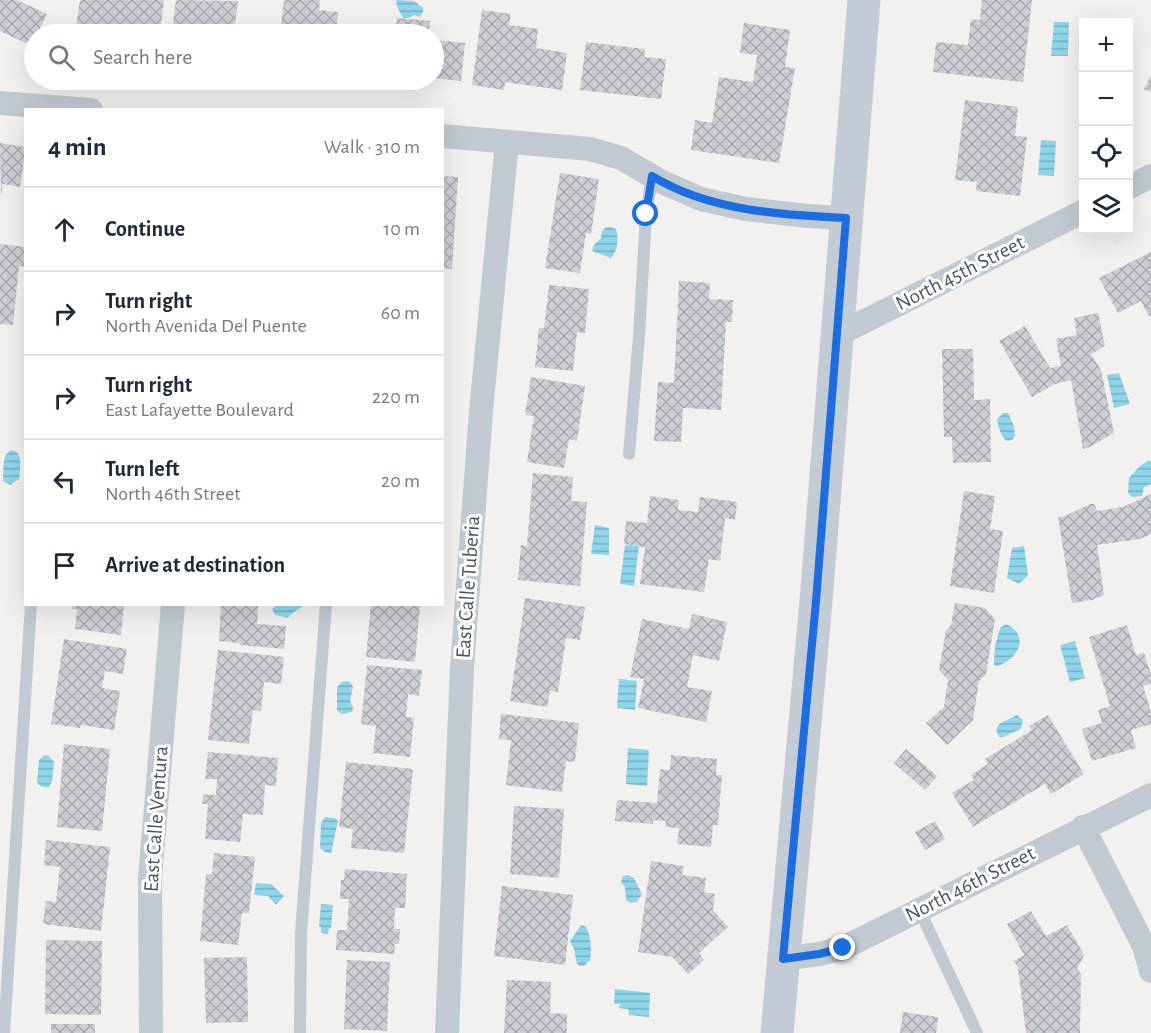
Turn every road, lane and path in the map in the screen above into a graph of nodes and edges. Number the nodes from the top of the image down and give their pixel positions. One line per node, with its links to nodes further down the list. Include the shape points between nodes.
1 (864, 0): 10 (street)
2 (0, 103): 3 (street)
3 (63, 108)
4 (444, 136): 5 (street)
5 (507, 142): 6 (street, via 590,149 621,158); 24 (street, East Calle Tuberia, via 462,668)
6 (652, 176): 10 (street, via 700,199 747,209); 12 (lane)
7 (1151, 176): 8 (street)
8 (1133, 185)
9 (1079, 213): 11 (street, North 45th Street)
10 (846, 218): 11 (street)
11 (837, 336): 19 (street)
12 (629, 454)
13 (31, 606): 21 (lane)
14 (173, 606): 22 (street, East Calle Ventura, via 150,878)
15 (326, 606): 23 (lane, via 301,933)
16 (1151, 795): 17 (street, North 46th Street)
17 (1083, 827): 18 (street, North 46th Street); 20 (street, via 1144,946)
18 (919, 909): 19 (street, North 46th Street, via 843,948); 26 (lane)
19 (783, 959): 25 (street)
20 (1151, 971)
21 (4, 1033)
22 (151, 1033)
23 (300, 1033)
24 (447, 1033)
25 (777, 1033)
26 (977, 1033)

